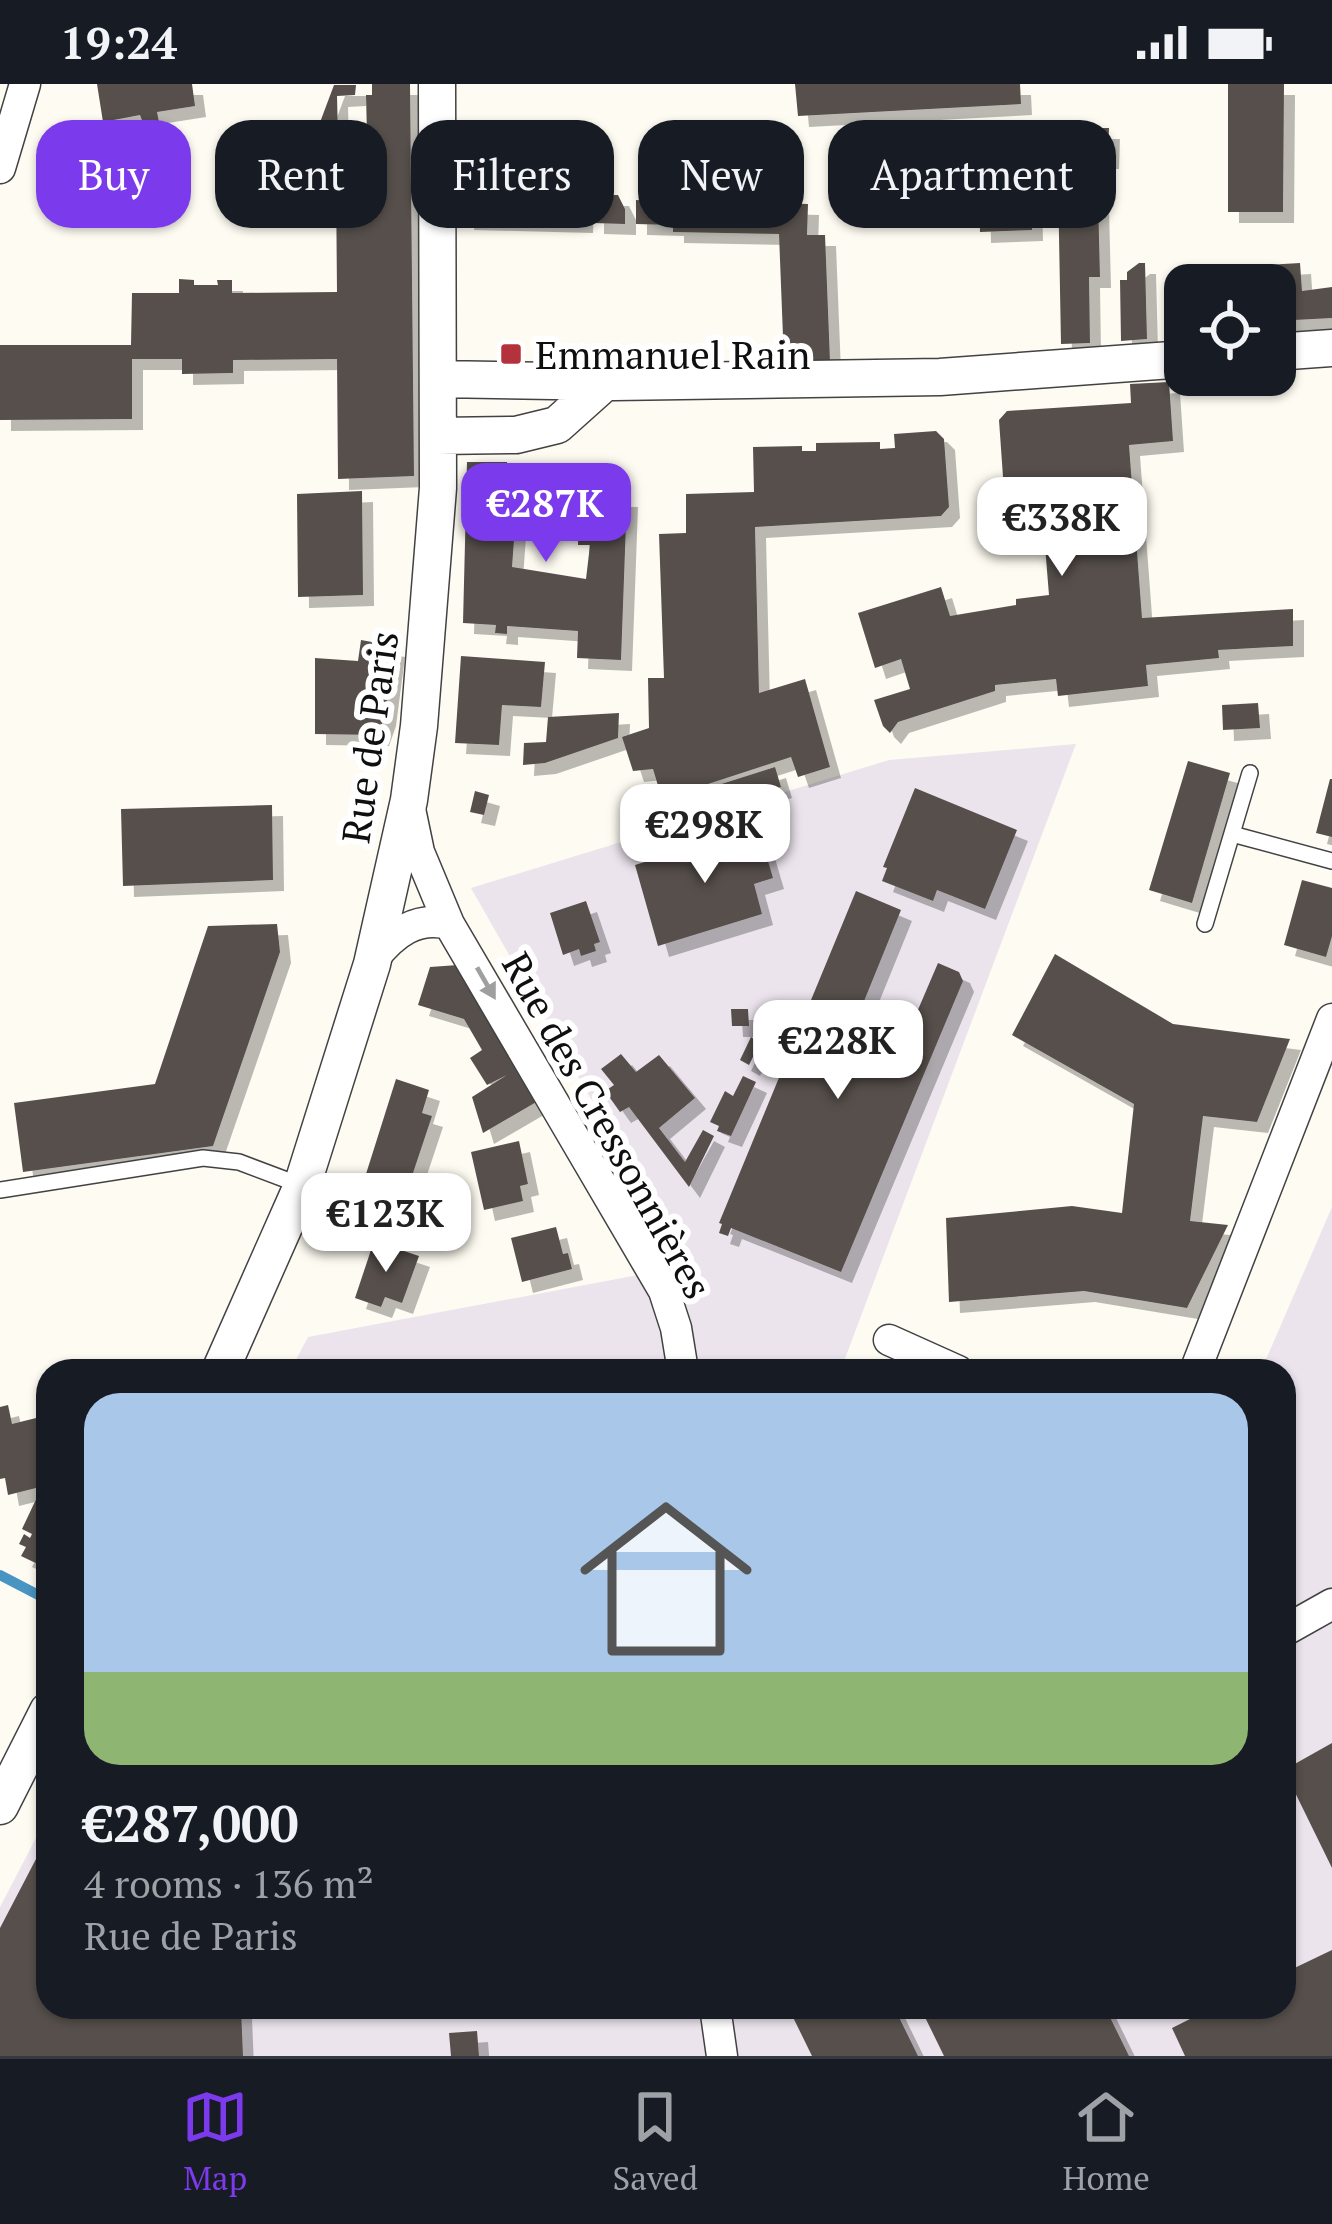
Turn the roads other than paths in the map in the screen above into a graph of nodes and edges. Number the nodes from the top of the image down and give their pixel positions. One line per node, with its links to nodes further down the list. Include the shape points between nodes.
1 (25, 84): 3 (street)
2 (437, 84): 7 (street, Rue de Paris)
3 (0, 168)
4 (1332, 348): 5 (street)
5 (1296, 351)
6 (1164, 361): 8 (street, via 940,377)
7 (438, 379): 8 (street); 9 (street, Rue de Paris)
8 (604, 382): 9 (street, via 557,425 516,435)
9 (438, 436): 11 (street, Rue de Paris)
10 (1250, 773): 12 (lane)
11 (409, 800): 14 (street, Rue des Cressonnières, via 418,852); 16 (street, Rue de Paris)
12 (1232, 834): 13 (lane); 15 (lane)
13 (1332, 861)
14 (449, 924): 16 (street, via 420,921); 22 (street, Rue des Cressonnières, one-way to 22, via 664,1291)
15 (1205, 924)
16 (374, 958): 18 (street, Rue de Paris)
17 (1332, 1018): 24 (street)
18 (302, 1186): 19 (lane, via 203,1158); 21 (street, Rue de Paris)
19 (0, 1190)
20 (889, 1340): 23 (street)
21 (225, 1359)
22 (680, 1359)
23 (931, 1359)
24 (1201, 1359)
25 (1332, 1604): 26 (street)
26 (1296, 1624)
27 (36, 1735): 28 (street)
28 (0, 1806)
29 (717, 2019): 30 (street)
30 (722, 2056)

